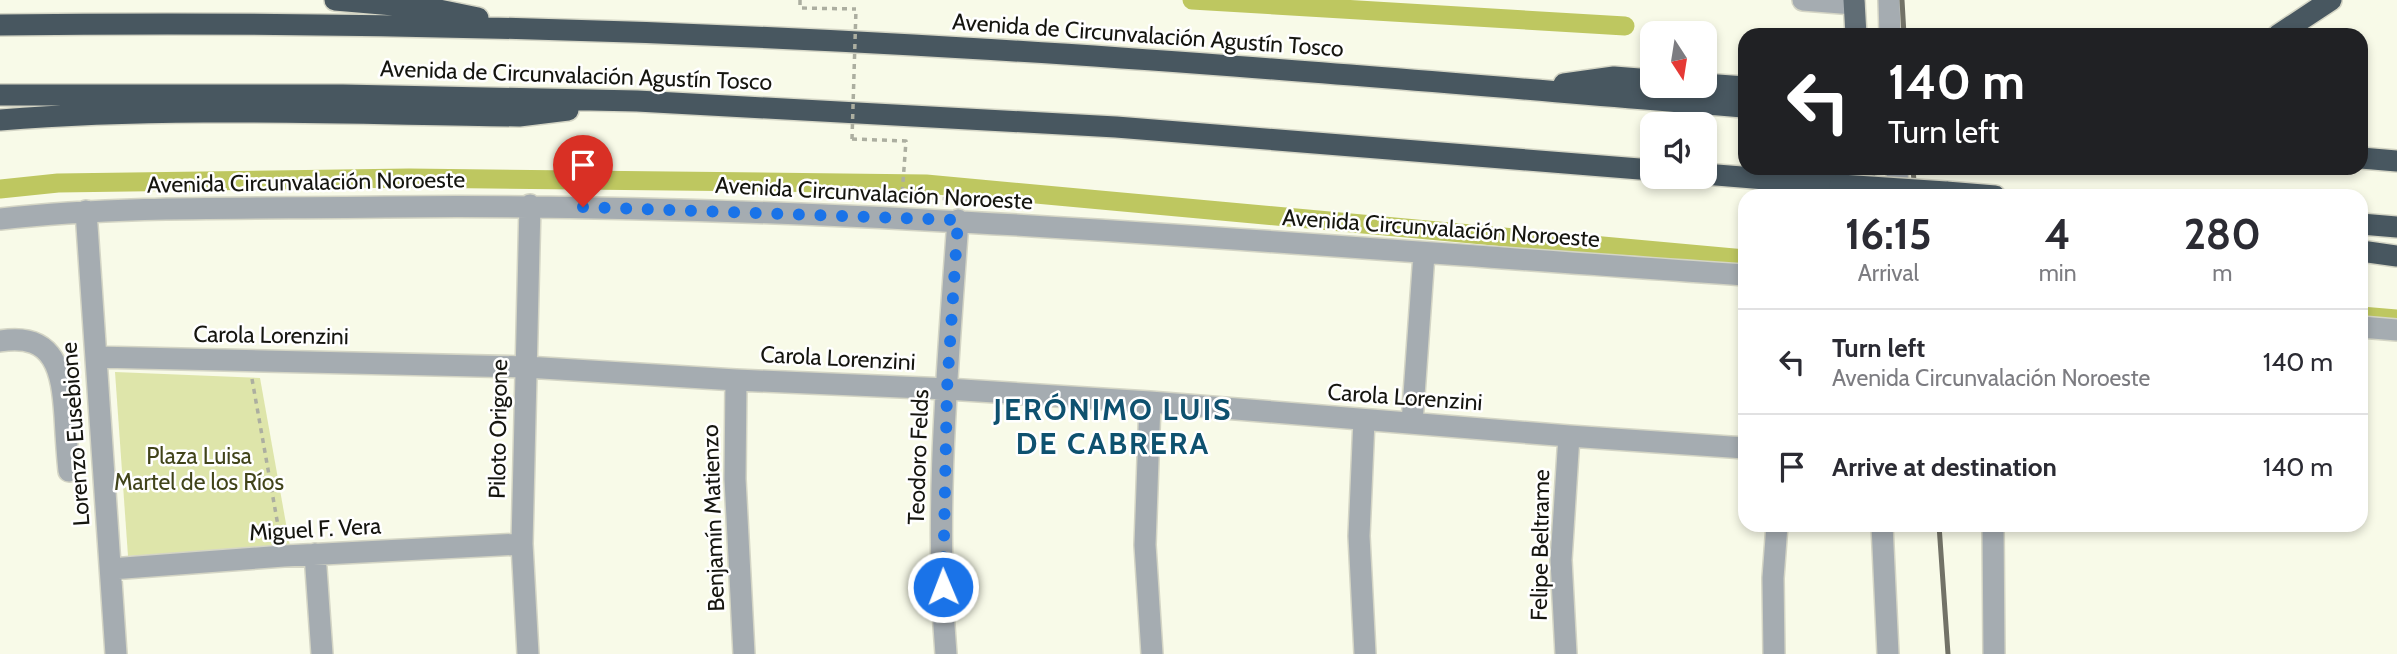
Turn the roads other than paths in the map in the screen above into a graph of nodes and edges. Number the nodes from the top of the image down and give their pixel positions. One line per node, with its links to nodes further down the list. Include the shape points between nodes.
1 (335, 0): 10 (highway, via 429,8)
2 (1803, 0): 5 (street)
3 (1889, 0): 8 (street)
4 (2331, 0): 9 (highway)
5 (1854, 2): 7 (main road)
6 (0, 25): 10 (highway, Avenida de Circunvalación Agustín Tosco)
7 (1856, 28)
8 (1890, 28)
9 (2289, 28)
10 (531, 29): 14 (highway, Avenida de Circunvalación Agustín Tosco, via 918,45)
11 (1640, 79): 14 (highway, via 1614,77)
12 (1717, 85): 13 (highway)
13 (1738, 86)
14 (1521, 90): 17 (highway, Avenida de Circunvalación Agustín Tosco)
15 (0, 95): 16 (highway, Avenida de Circunvalación Agustín Tosco)
16 (636, 101): 18 (highway, via 519,116 189,112); 21 (highway, Avenida de Circunvalación Agustín Tosco, via 1116,127)
17 (1738, 106)
18 (0, 120)
19 (2368, 159): 20 (highway)
20 (2397, 161)
21 (1640, 169)
22 (1717, 175): 23 (highway, bridge)
23 (1900, 189)
24 (530, 205): 25 (street, Avenida Circunvalación Noroeste); 27 (street, Avenida Circunvalación Noroeste); 38 (street, Piloto Origone)
25 (86, 211): 26 (street, Avenida Circunvalación Noroeste); 37 (street, Lorenzo Eusebione)
26 (0, 219)
27 (958, 220): 31 (street, Avenida Circunvalación Noroeste); 40 (street, Teodoro Felds)
28 (2368, 225): 29 (highway)
29 (2397, 227)
30 (2368, 252): 32 (highway)
31 (1424, 254): 33 (street, Avenida Circunvalación Noroeste); 43 (street)
32 (2397, 256)
33 (1738, 275)
34 (2368, 328): 35 (street)
35 (2397, 330)
36 (0, 341): 46 (street, via 33,342 45,349 60,370)
37 (96, 357): 38 (street, Carola Lorenzini); 52 (street, Lorenzo Eusebione)
38 (526, 367): 39 (street, Carola Lorenzini); 50 (street, Piloto Origone)
39 (736, 380): 40 (street, Carola Lorenzini); 56 (street, Benjamín Matienzo)
40 (947, 389): 41 (street, Carola Lorenzini); 57 (street, Teodoro Felds, via 942,552)
41 (1150, 402): 42 (street, Carola Lorenzini); 58 (street, via 1145,545)
42 (1364, 420): 43 (street, Carola Lorenzini); 59 (street, via 1359,536)
43 (1412, 423): 44 (street, Carola Lorenzini)
44 (1569, 436): 45 (street, Carola Lorenzini); 60 (street, Felipe Beltrame, via 1561,559)
45 (1738, 448)
46 (69, 471)
47 (1776, 532): 61 (street)
48 (1882, 532): 62 (street)
49 (1993, 532): 63 (street)
50 (522, 544): 51 (street, Miguel F. Vera); 55 (street, Piloto Origone)
51 (316, 554): 52 (street, Miguel F. Vera); 54 (street)
52 (111, 569): 53 (street, Lorenzo Eusebione)
53 (116, 654)
54 (322, 654)
55 (528, 654)
56 (744, 654)
57 (946, 654)
58 (1152, 654)
59 (1365, 654)
60 (1566, 654)
61 (1774, 654)
62 (1888, 654)
63 (1994, 654)

